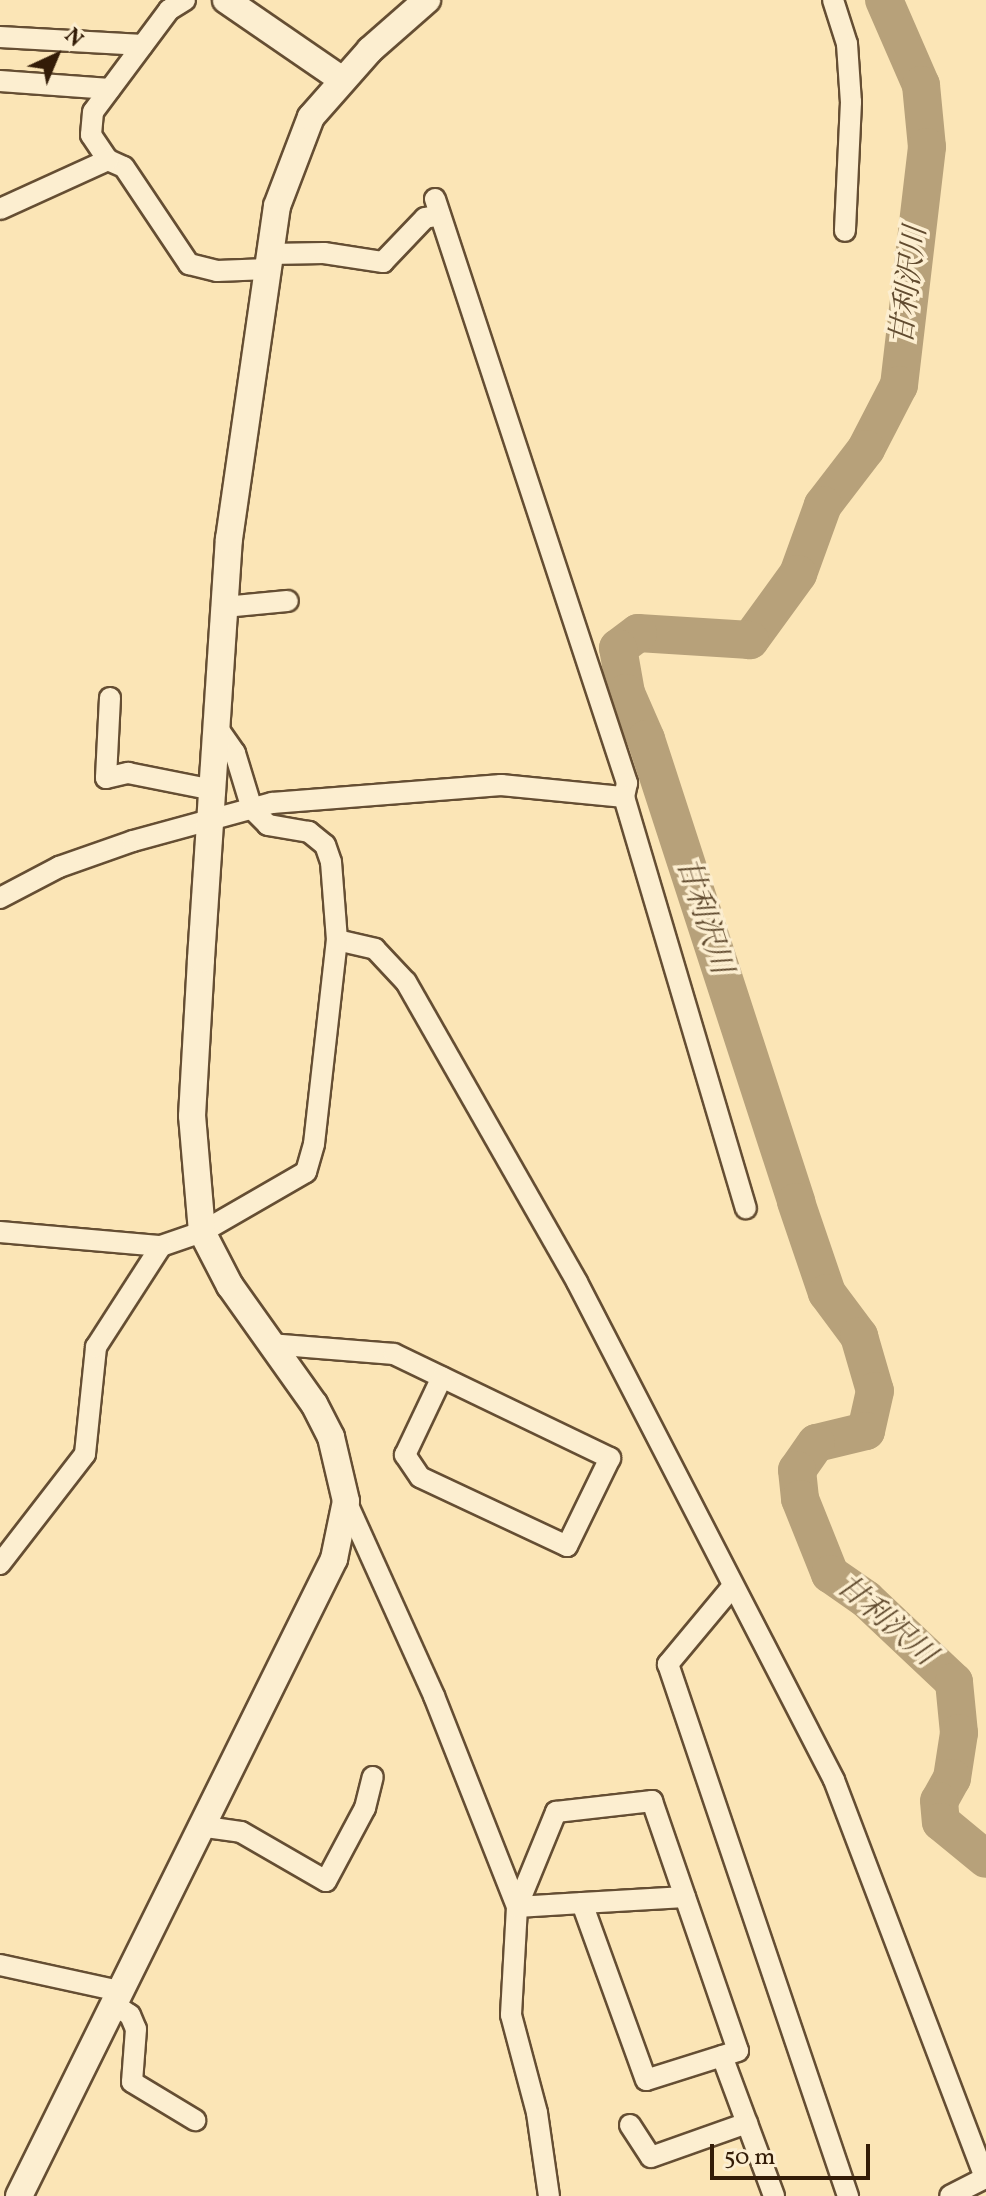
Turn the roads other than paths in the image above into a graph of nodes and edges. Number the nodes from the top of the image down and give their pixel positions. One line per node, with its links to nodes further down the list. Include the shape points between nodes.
1 (226, 0): 7 (street)
2 (427, 0): 7 (street)
3 (833, 0): 12 (street, via 847,44 851,102)
4 (172, 3): 6 (street)
5 (0, 37): 6 (street)
6 (143, 45): 9 (street)
7 (341, 79): 13 (street, via 311,117 292,158 277,206)
8 (0, 81): 9 (street)
9 (110, 89): 10 (street, via 93,112 91,135)
10 (108, 160): 11 (street); 13 (street, via 124,167 189,264 217,271)
11 (0, 209)
12 (845, 231)
13 (269, 262): 15 (street); 19 (street, via 324,253 383,262 438,207 627,783)
14 (288, 601): 15 (street)
15 (224, 607): 17 (street)
16 (110, 698): 18 (street, via 106,778 128,773)
17 (217, 727): 18 (street); 20 (street, via 235,753)
18 (213, 790): 21 (street)
19 (624, 797): 20 (street, via 501,785 272,803); 24 (street)
20 (252, 809): 21 (street); 23 (street, via 268,825 309,832 325,845)
21 (211, 824): 22 (street, via 103,851); 26 (street, via 192,1116)
22 (0, 898)
23 (337, 940): 26 (street, via 314,1144 306,1172); 32 (street, via 375,949 406,982 528,1191)
24 (746, 1208)
25 (0, 1232): 27 (street)
26 (202, 1232): 27 (street); 28 (street, via 230,1286)
27 (161, 1246): 31 (street, via 96,1347 85,1454)
28 (270, 1344): 29 (street, via 394,1354); 30 (street, via 331,1437)
29 (442, 1377): 29 (street, via 610,1458 567,1546 420,1477 405,1455)
30 (346, 1501): 34 (street, via 334,1559); 37 (street, via 434,1696)
31 (0, 1564)
32 (733, 1586): 44 (street, via 834,1780); 48 (street, via 668,1664)
33 (373, 1777): 34 (street, via 365,1808 326,1881 241,1832)
34 (199, 1826): 39 (street)
35 (685, 1897): 36 (street); 37 (street, via 652,1801 556,1812); 40 (street, via 738,2051)
36 (582, 1903): 37 (street); 40 (street, via 646,2080)
37 (517, 1907): 46 (street, via 511,2015 537,2113)
38 (0, 1965): 39 (street)
39 (116, 1997): 41 (street, via 136,2029 132,2082); 45 (street)
40 (722, 2056): 42 (street)
41 (195, 2120)
42 (747, 2123): 43 (street, via 651,2157); 47 (street)
43 (630, 2125)
44 (985, 2180): 49 (street)
45 (19, 2196)
46 (549, 2196)
47 (774, 2196)
48 (848, 2196)
49 (950, 2196)

